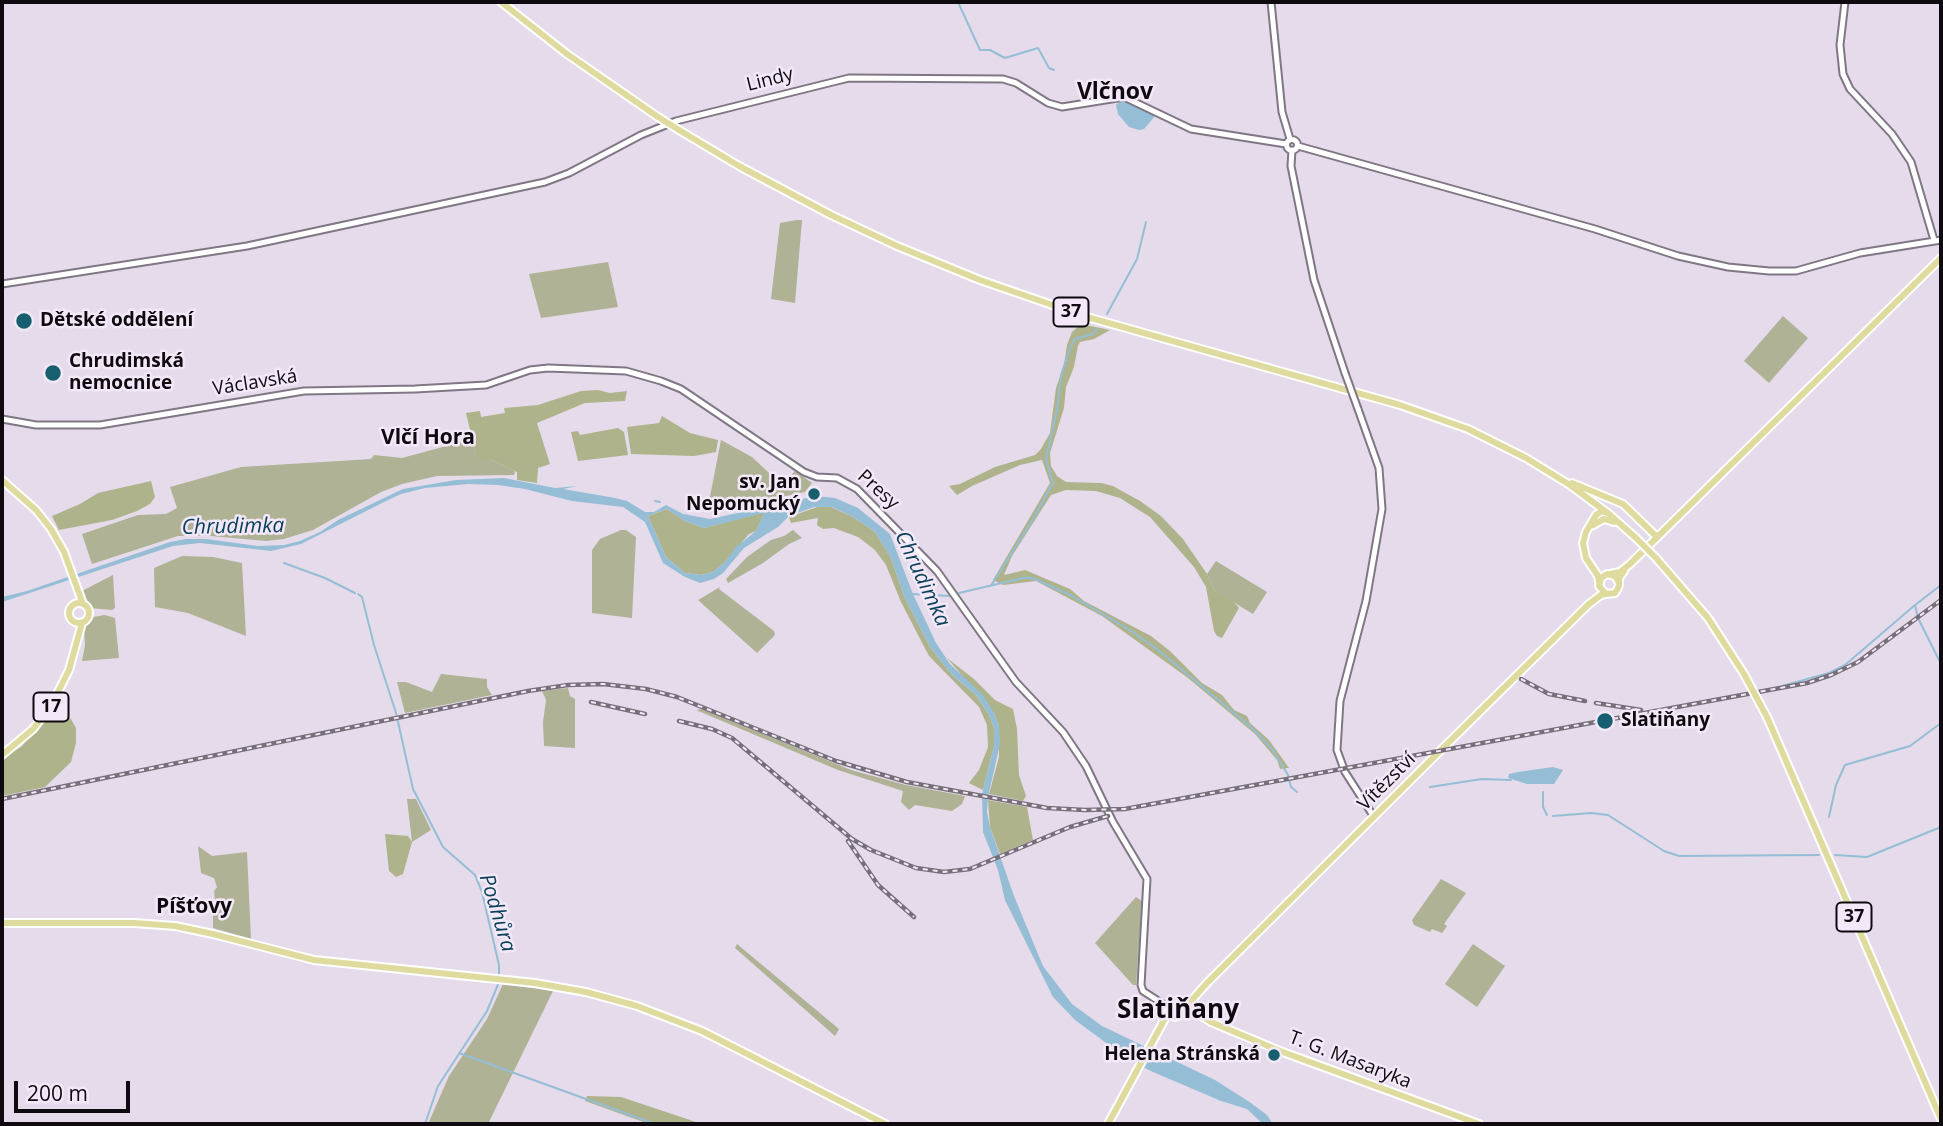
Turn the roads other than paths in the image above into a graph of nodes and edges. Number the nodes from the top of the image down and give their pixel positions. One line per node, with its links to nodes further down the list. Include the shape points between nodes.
1 (501, 2): 12 (main road, 37, bridge, via 567,54 679,130 813,206 953,270 1087,317 1425,413 1476,432)
2 (1271, 2): 4 (street)
3 (1845, 2): 6 (street, via 1840,45 1843,74 1850,89 1911,162)
4 (1288, 141): 5 (street, via 1287,148); 5 (street, via 1296,140); 9 (street, Lindy, via 1191,129 1122,97 1058,106 1016,83 998,79 855,77 688,117 545,182 247,246)
5 (1295, 148): 6 (street, via 1728,267 1796,271); 34 (street, bridge, via 1291,166 1314,280 1379,468 1382,502 1366,601 1339,708 1337,752)
6 (1934, 240): 7 (street)
7 (1941, 240)
8 (1940, 262): 18 (main road)
9 (2, 284)
10 (474, 386): 11 (street, Václavská, via 304,391 100,425 36,425); 37 (street, Presy, via 542,368 637,373 681,389 807,474 837,478 864,495 942,577 1016,682 1071,742 1147,879 1141,985)
11 (2, 419)
12 (1549, 472): 14 (main road, 37); 18 (main road, via 1619,502)
13 (2, 482): 25 (main road, 17, via 48,525 62,548)
14 (1578, 491): 15 (main road, 37); 16 (main road, via 1592,509)
15 (1609, 514): 16 (main road, via 1600,512); 17 (main road, 37)
16 (1592, 521): 19 (main road)
17 (1625, 528): 19 (main road, via 1602,519); 42 (main road, 37, bridge, via 1708,618 1744,674 1767,717)
18 (1657, 537): 21 (main road)
19 (1584, 539): 20 (main road)
20 (1590, 564): 22 (main road); 24 (main road)
21 (1630, 564): 22 (main road); 23 (main road)
22 (1609, 574): 23 (main road); 24 (main road)
23 (1619, 583): 26 (main road, via 1616,592)
24 (1599, 584): 26 (main road); 29 (main road)
25 (75, 588): 27 (main road, 17); 28 (main road, 17)
26 (1606, 594): 29 (main road)
27 (74, 604): 28 (main road); 30 (main road, 17, via 69,611)
28 (83, 604): 31 (main road, 17, via 89,614)
29 (1589, 604): 34 (main road, Vítězství)
30 (74, 622): 31 (main road); 32 (main road, 17)
31 (82, 622): 32 (main road, 17)
32 (76, 643): 33 (main road, 17, via 67,675 49,710)
33 (2, 755)
34 (1374, 817): 36 (main road, Vítězství)
35 (2, 923): 43 (main road, via 175,926 314,960 501,979 593,994 676,1020)
36 (1208, 982): 38 (main road, Vítězství); 39 (main road, Vítězství)
37 (1154, 998): 38 (street); 40 (street)
38 (1178, 1005): 39 (main road, T. G. Masaryka); 40 (main road, via 1171,1007)
39 (1189, 1008): 40 (main road, via 1188,1013); 41 (main road, T. G. Masaryka)
40 (1173, 1014): 41 (main road, T. G. Masaryka); 44 (main road)
41 (1211, 1022): 45 (main road, T. G. Masaryka)
42 (1941, 1118)
43 (884, 1124)
44 (1108, 1124)
45 (1479, 1124)

